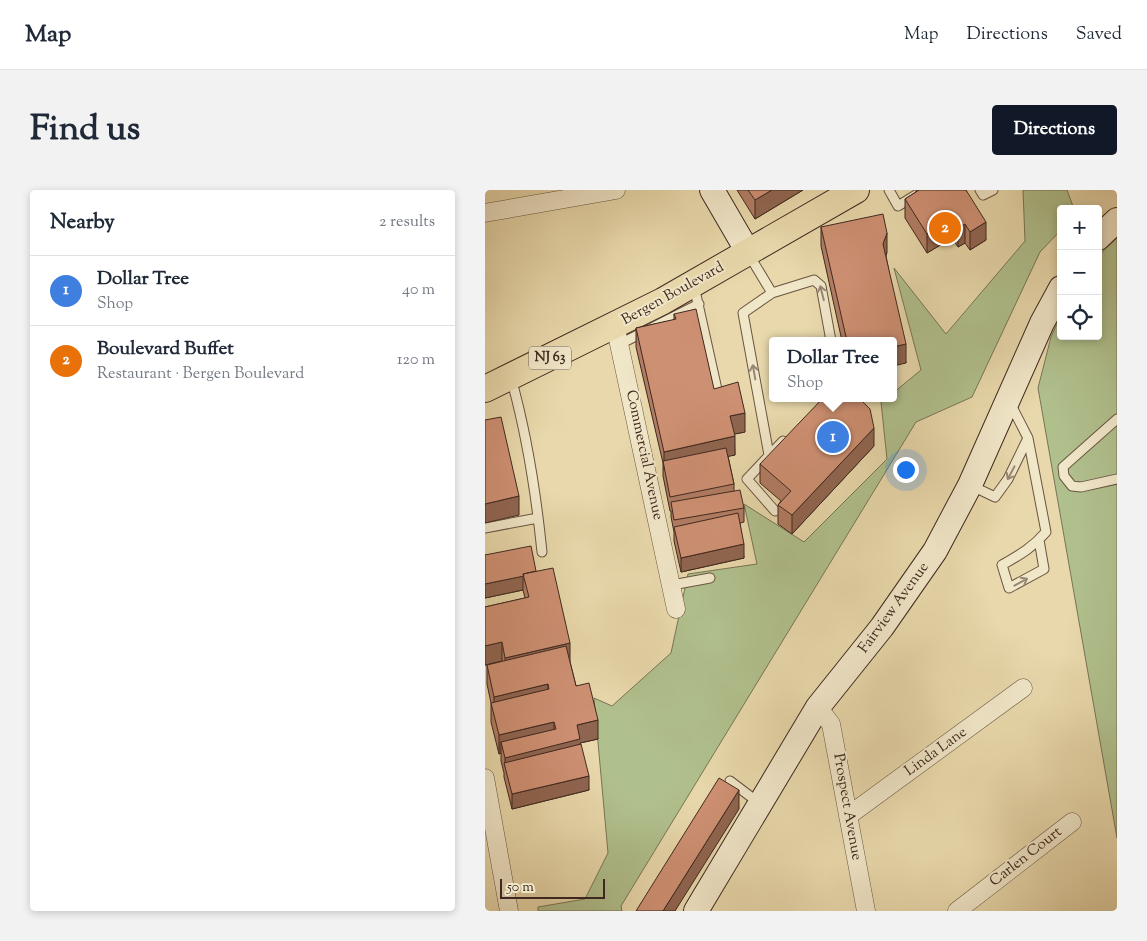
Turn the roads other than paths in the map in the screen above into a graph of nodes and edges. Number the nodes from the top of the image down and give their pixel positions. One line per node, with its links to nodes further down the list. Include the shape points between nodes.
1 (616, 190): 8 (street)
2 (713, 190): 11 (main road)
3 (856, 190): 11 (main road, Bergen Boulevard / NJ 63)
4 (889, 190): 5 (lane, via 897,206)
5 (924, 190)
6 (980, 190): 7 (lane, via 983,196)
7 (993, 190)
8 (485, 213)
9 (1117, 220): 10 (main road)
10 (1102, 234)
11 (747, 252): 12 (lane); 13 (main road, Bergen Boulevard / NJ 63)
12 (772, 293): 16 (lane, one-way to 12, via 821,286 814,280); 24 (lane, one-way to 12, via 743,313)
13 (696, 294): 15 (main road, Bergen Boulevard / NJ 63); 19 (lane)
14 (1057, 295): 20 (main road, Fairview Avenue)
15 (618, 335): 17 (main road, Bergen Boulevard / NJ 63); 33 (street, Commercial Avenue)
16 (830, 337)
17 (511, 377): 18 (main road, Bergen Boulevard / NJ 63); 28 (lane, via 525,432)
18 (485, 389)
19 (718, 394)
20 (1008, 398): 23 (lane); 26 (main road, Fairview Avenue)
21 (1117, 419): 25 (lane, via 1063,467 1064,476 1072,486)
22 (789, 435): 24 (lane)
23 (1028, 438): 26 (lane, one-way to 26, via 995,497); 30 (lane, via 1046,532)
24 (769, 455): 27 (lane, via 747,479)
25 (1117, 478)
26 (970, 485): 36 (main road, Fairview Avenue, via 910,590)
27 (775, 510)
28 (538, 518): 29 (lane); 31 (lane)
29 (485, 528)
30 (1039, 540): 30 (lane, one-way to 30, via 1002,565 1009,588 1044,569)
31 (542, 552)
32 (710, 578): 33 (lane)
33 (672, 585): 34 (street, Commercial Avenue)
34 (676, 609)
35 (1023, 688): 40 (street, Linda Lane)
36 (818, 707): 39 (main road, Fairview Avenue); 40 (street, Prospect Avenue, via 831,724)
37 (485, 778): 42 (street)
38 (730, 781): 39 (lane)
39 (759, 803): 43 (main road, Fairview Avenue)
40 (848, 816): 44 (street, Prospect Avenue)
41 (1072, 822): 45 (street, Carlen Court)
42 (509, 911)
43 (696, 911)
44 (866, 911)
45 (957, 911)

